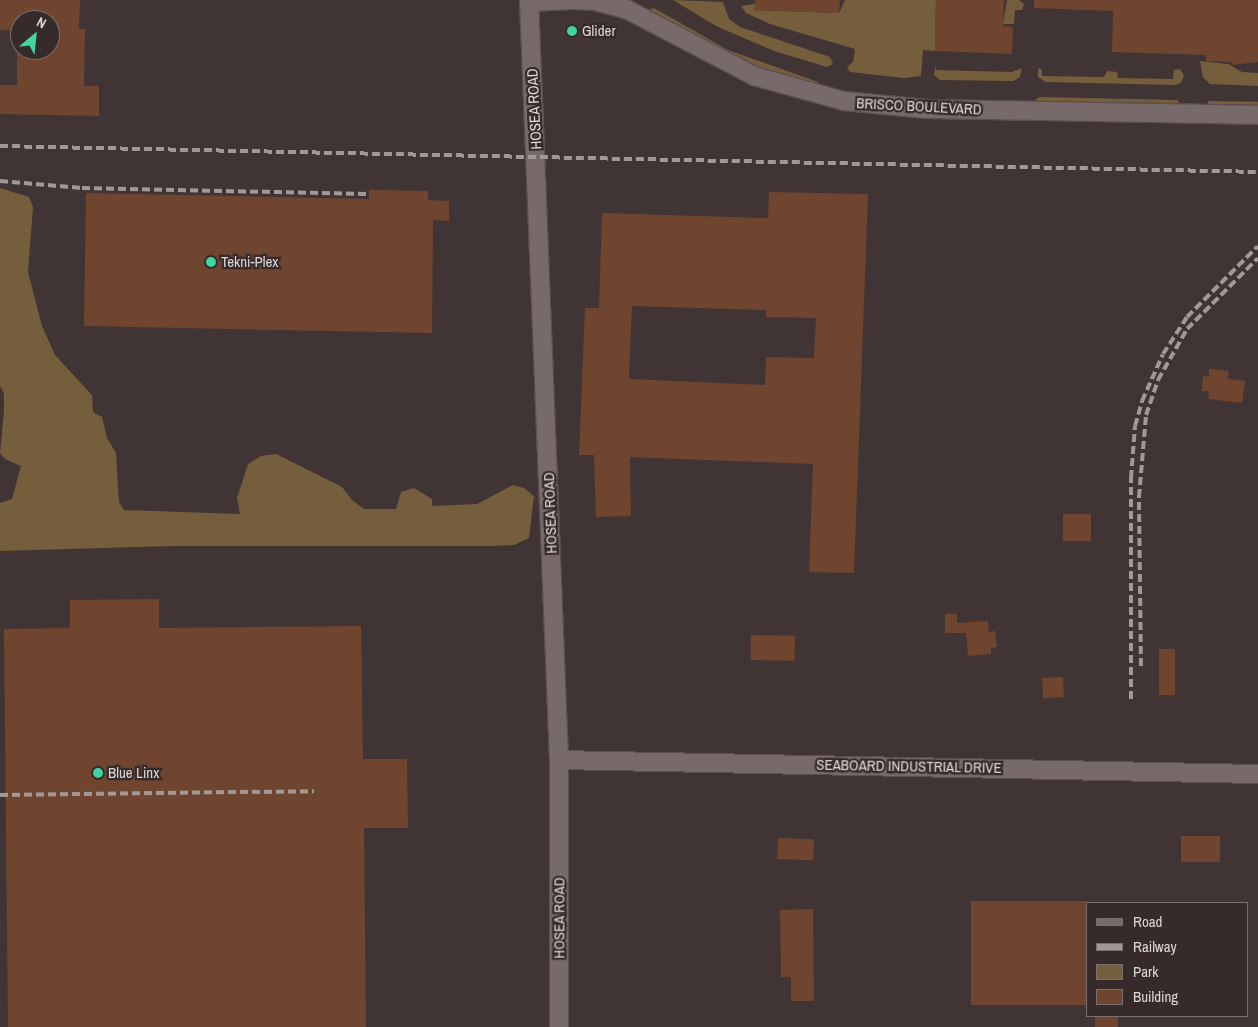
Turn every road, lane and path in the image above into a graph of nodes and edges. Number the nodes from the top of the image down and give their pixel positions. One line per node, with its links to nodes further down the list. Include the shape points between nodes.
1 (571, 0): 2 (street, BRISCO BOULEVARD); 3 (street, BRISCO BOULEVARD, via 594,1 628,10 754,76 844,101 927,108)
2 (529, 1): 4 (street, HOSEA ROAD)
3 (1258, 115)
4 (559, 760): 5 (street, SEABOARD INDUSTRIAL DRIVE); 6 (street, HOSEA ROAD)
5 (1258, 774)
6 (559, 1027)

